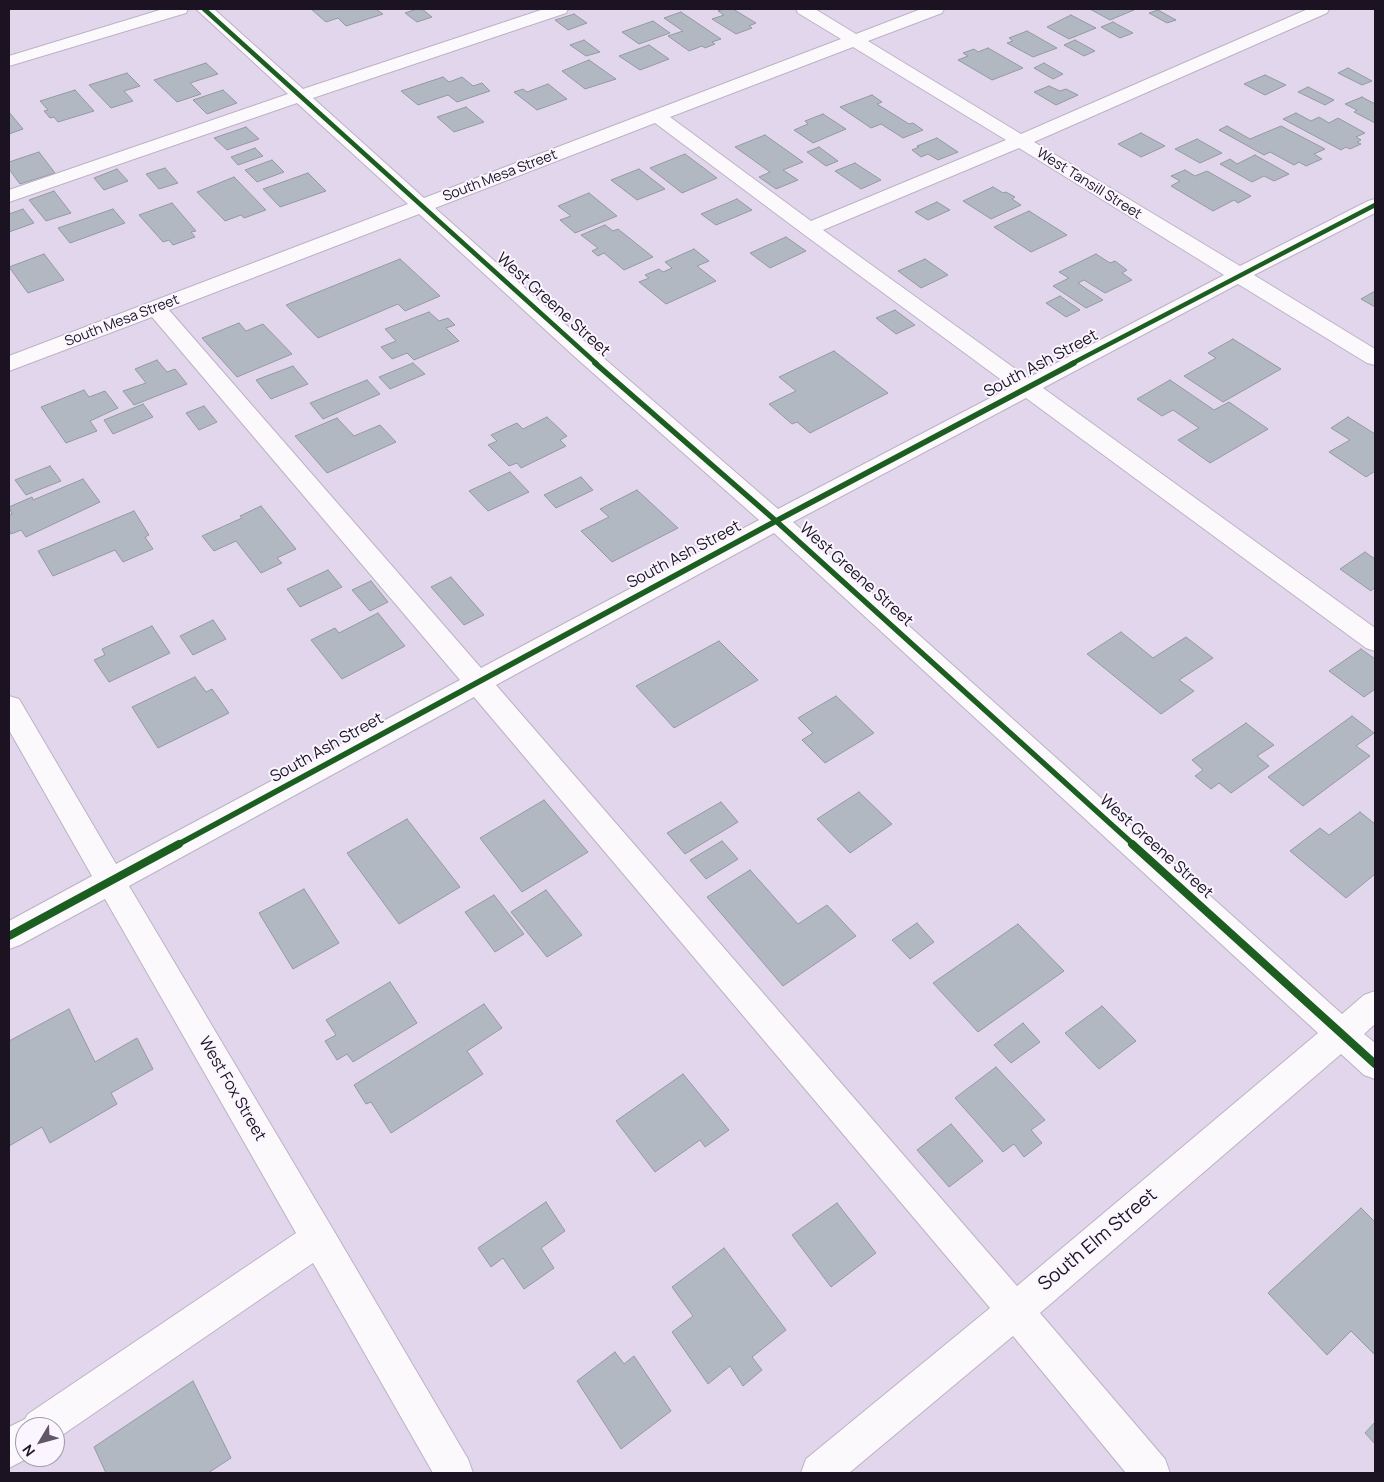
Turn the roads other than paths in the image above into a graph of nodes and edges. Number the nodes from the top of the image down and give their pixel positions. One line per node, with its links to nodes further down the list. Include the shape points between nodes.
1 (180, 9): 8 (street)
2 (204, 9): 9 (street, West Greene Street)
3 (560, 9): 9 (street)
4 (804, 9): 7 (street, West Tansill Street)
5 (936, 9): 7 (street, South Mesa Street)
6 (1320, 9): 11 (street)
7 (855, 40): 10 (street, South Mesa Street); 11 (street, West Tansill Street)
8 (9, 61)
9 (300, 96): 12 (street); 14 (street, West Greene Street)
10 (657, 116): 14 (street, South Mesa Street); 15 (street)
11 (1020, 141): 15 (street); 16 (street, West Tansill Street)
12 (9, 196)
13 (1375, 205): 16 (street, South Ash Street)
14 (422, 206): 17 (street, South Mesa Street); 21 (street, West Greene Street)
15 (809, 229): 20 (street)
16 (1238, 275): 18 (street, West Tansill Street); 20 (street, South Ash Street)
17 (156, 308): 19 (street, South Mesa Street); 23 (street)
18 (1375, 358)
19 (9, 364)
20 (1027, 387): 21 (street, South Ash Street); 22 (street)
21 (776, 521): 23 (street, South Ash Street); 28 (street, West Greene Street)
22 (1375, 641)
23 (478, 681): 25 (street, South Ash Street); 31 (street)
24 (9, 706): 25 (street, West Fox Street)
25 (112, 881): 26 (street, South Ash Street); 30 (street, West Fox Street)
26 (9, 936)
27 (1375, 1005): 28 (street, South Elm Street)
28 (1341, 1033): 29 (street, West Greene Street); 31 (street, South Elm Street)
29 (1375, 1064)
30 (319, 1238): 32 (street); 33 (street, West Fox Street)
31 (1015, 1311): 34 (street, South Elm Street); 35 (street)
32 (56, 1417)
33 (454, 1473)
34 (820, 1473)
35 (1151, 1473)

